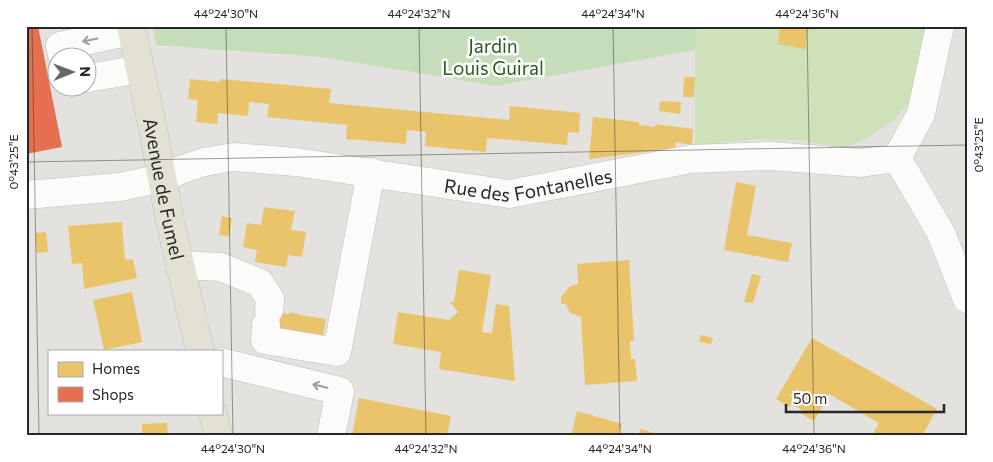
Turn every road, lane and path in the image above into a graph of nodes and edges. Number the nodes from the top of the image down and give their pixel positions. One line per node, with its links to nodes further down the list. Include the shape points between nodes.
1 (940, 26): 6 (street, via 921,114)
2 (132, 29): 3 (street, one-way to 3); 4 (main road, Avenue de Fumel)
3 (60, 48)
4 (140, 68): 5 (street); 8 (main road, Avenue de Fumel)
5 (98, 76)
6 (897, 158): 7 (street, Rue des Fontanelles, via 860,163 771,156 691,159 510,194); 11 (street, via 941,233)
7 (371, 172): 8 (street, Rue des Fontanelles, via 233,157 204,162); 10 (street, via 337,352 265,340 270,299 260,283 221,267)
8 (162, 178): 9 (street, Rue des Fontanelles, via 120,187); 10 (main road, Avenue de Fumel)
9 (26, 195)
10 (180, 265): 12 (main road, Avenue de Fumel)
11 (967, 299)
12 (200, 350)
13 (222, 362): 16 (street, one-way to 13, via 340,391)
14 (213, 414): 15 (main road)
15 (218, 436)
16 (331, 436)

